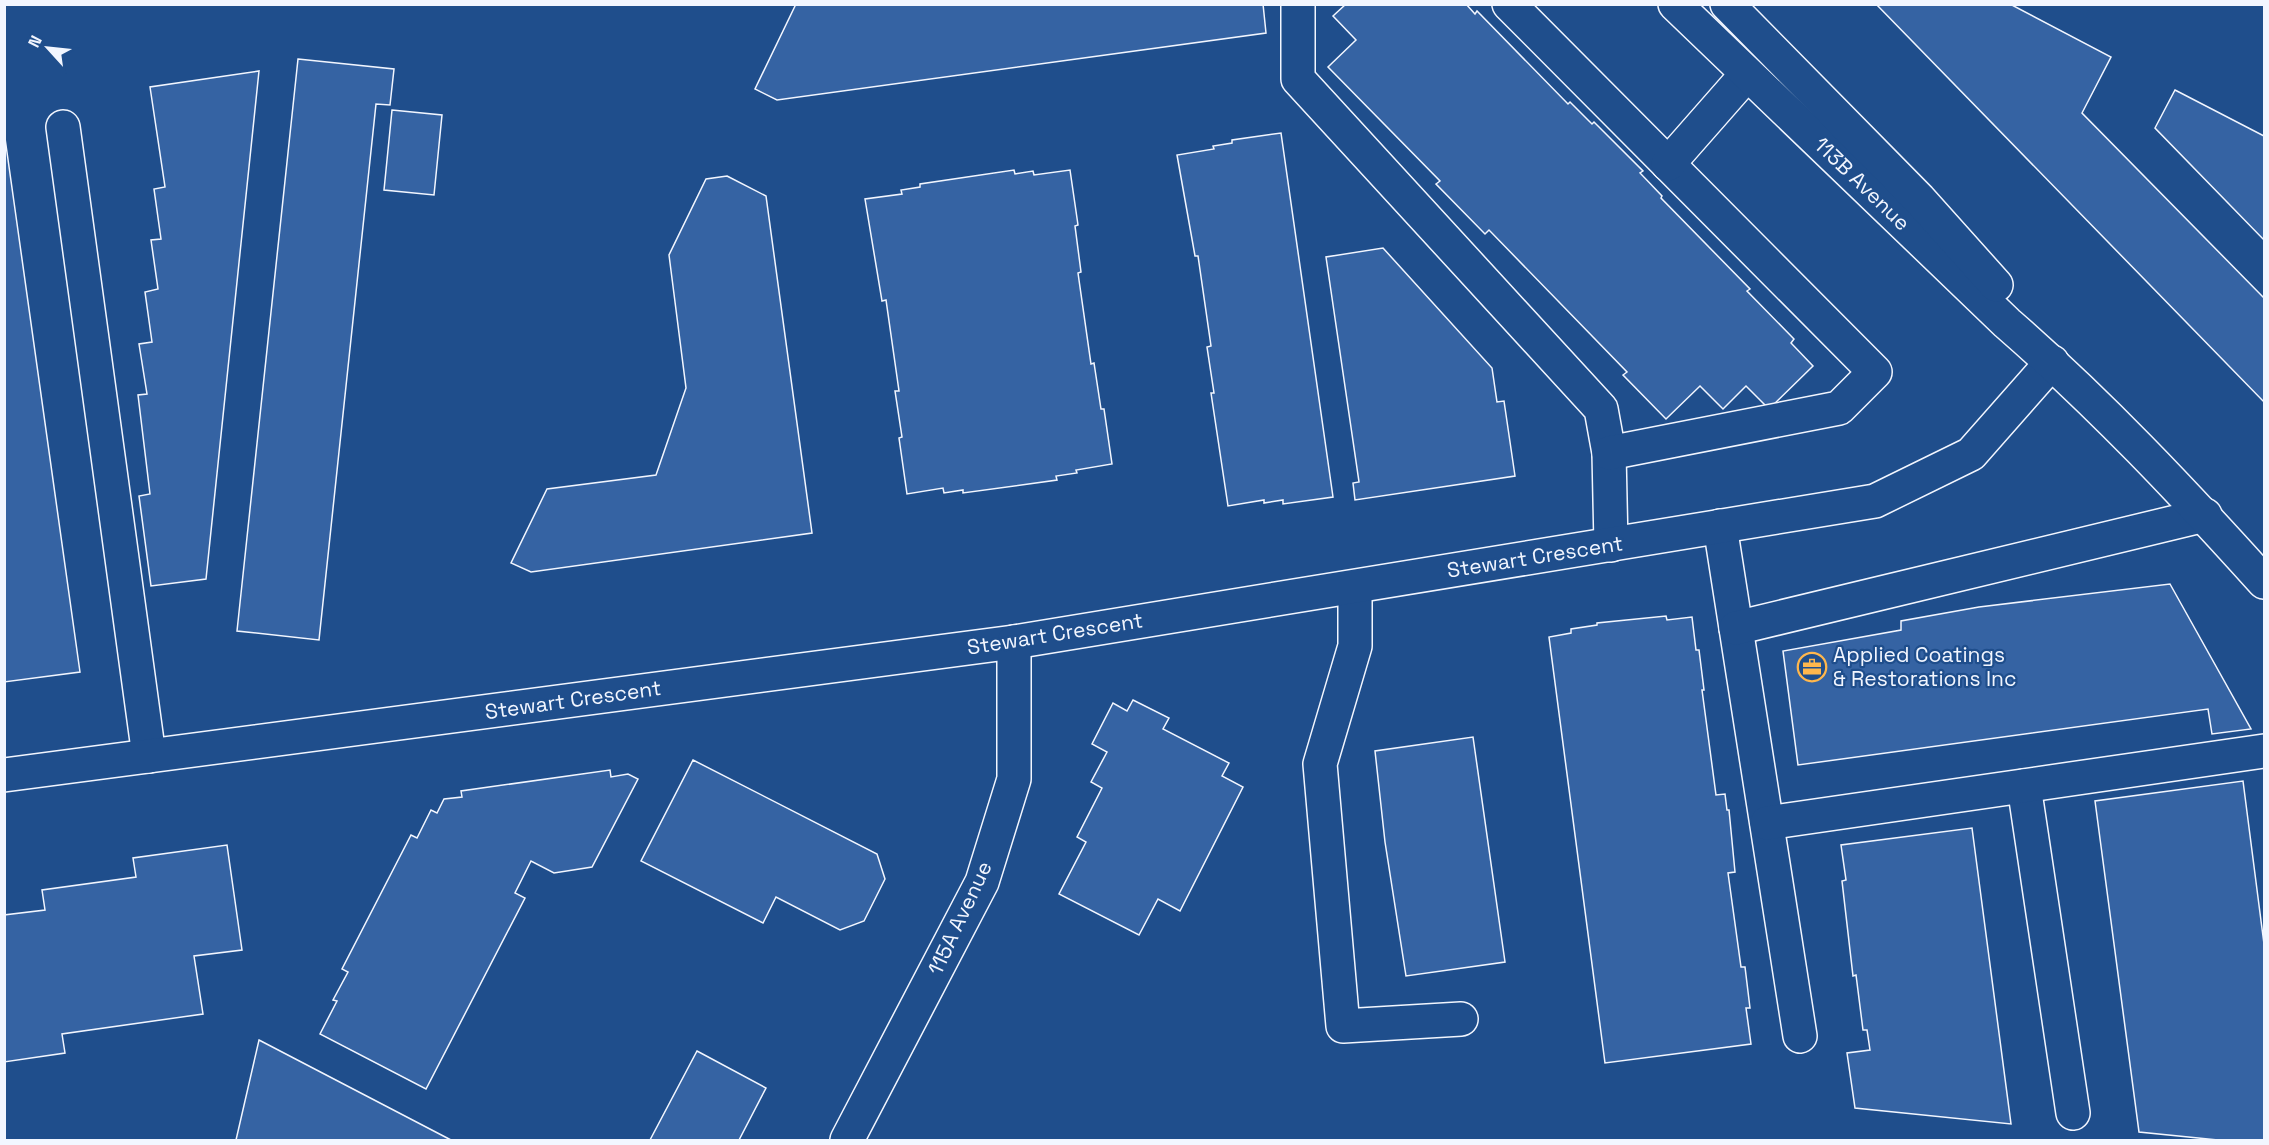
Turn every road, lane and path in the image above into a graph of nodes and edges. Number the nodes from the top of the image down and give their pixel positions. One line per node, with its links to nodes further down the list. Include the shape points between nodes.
1 (1298, 4): 9 (street, via 1298,79 1601,409)
2 (1509, 4): 7 (street)
3 (1675, 4): 5 (street, 113B Avenue)
4 (1727, 4): 8 (street, 113B Avenue, via 1919,199 2019,311)
5 (1748, 74): 7 (street); 8 (street, 113B Avenue)
6 (63, 127): 18 (street)
7 (1668, 164): 9 (street, via 1875,372 1839,408)
8 (2052, 362): 10 (street, 113B Avenue); 11 (street, Stewart Crescent, via 1971,454 1875,501)
9 (1609, 453): 12 (street)
10 (2205, 515): 13 (street, 113B Avenue); 15 (street)
11 (1720, 526): 12 (street, Stewart Crescent); 15 (street)
12 (1611, 544): 14 (street, Stewart Crescent)
13 (2265, 582)
14 (1355, 587): 16 (street, Stewart Crescent); 22 (street, via 1355,646 1320,764 1343,1026)
15 (1736, 628): 21 (street)
16 (1014, 642): 18 (street, Stewart Crescent); 25 (street, 115A Avenue, via 1014,779 982,882)
17 (2265, 751): 20 (street)
18 (149, 756): 19 (street, Stewart Crescent)
19 (4, 775)
20 (2024, 786): 21 (street); 24 (street)
21 (1767, 823): 23 (street)
22 (1461, 1019)
23 (1800, 1036)
24 (2073, 1113)
25 (847, 1140)

